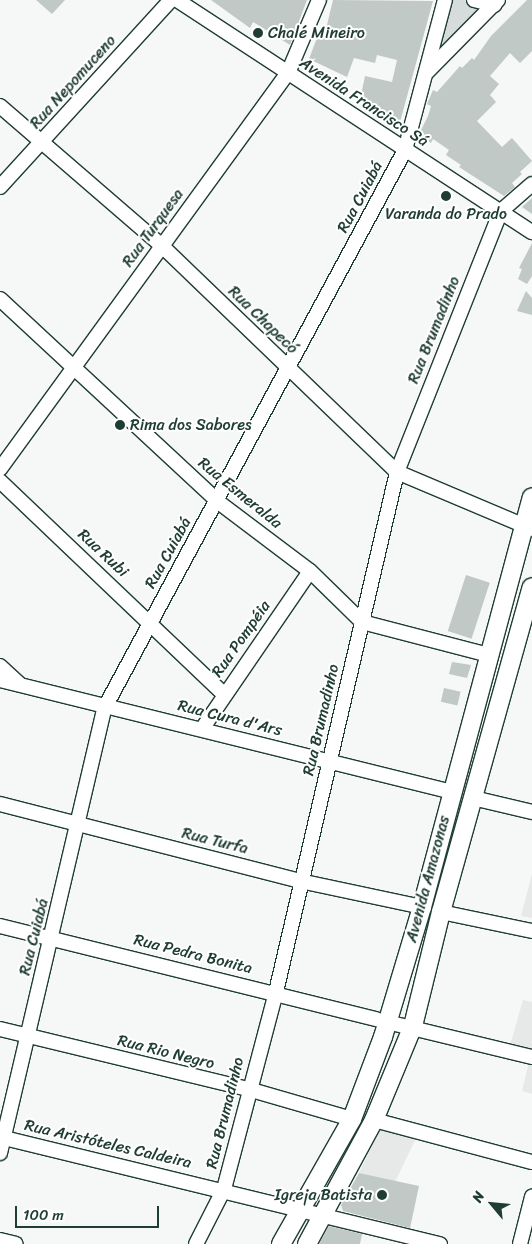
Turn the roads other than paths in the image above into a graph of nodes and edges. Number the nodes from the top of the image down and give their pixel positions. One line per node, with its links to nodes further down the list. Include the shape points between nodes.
1 (171, 0): 10 (street, Rua Nepomuceno)
2 (177, 0): 8 (street, Avenida Francisco Sá)
3 (319, 0): 8 (street, Rua Turquesa)
4 (445, 0): 7 (street, Rua Cuiabá)
5 (474, 0): 6 (street)
6 (496, 2): 7 (street)
7 (427, 72): 11 (street, Rua Cuiabá)
8 (288, 73): 11 (street, Avenida Francisco Sá); 16 (street, Rua Turquesa)
9 (0, 106): 10 (street, Rua Chapecó)
10 (41, 143): 13 (street, Rua Nepomuceno); 16 (street, Rua Chapecó)
11 (405, 150): 14 (street, Avenida Francisco Sá); 19 (street, Rua Cuiabá)
12 (532, 184): 14 (street)
13 (0, 187)
14 (501, 211): 15 (street, Avenida Francisco Sá); 21 (street, Rua Brumadinho)
15 (532, 232)
16 (161, 245): 18 (street, Rua Turquesa); 19 (street, Rua Chapecó)
17 (0, 299): 18 (street, Rua Esmeralda)
18 (74, 367): 20 (street, Rua Turquesa); 24 (street, Rua Esmeralda)
19 (288, 368): 21 (street, Rua Chapecó); 24 (street, Rua Cuiabá)
20 (0, 469)
21 (397, 472): 25 (street, Rua Chapecó); 29 (street, Rua Brumadinho)
22 (0, 481): 28 (street, Rua Rubi)
23 (532, 497): 25 (main road, Avenida Amazonas)
24 (217, 501): 26 (street, Rua Esmeralda); 28 (street, Rua Cuiabá)
25 (528, 528): 30 (main road, Avenida Amazonas)
26 (310, 570): 29 (street, Rua Esmeralda); 34 (street, Rua Pompéia)
27 (532, 587): 39 (main road, Avenida Amazonas)
28 (150, 622): 34 (street, Rua Rubi); 35 (street, Rua Cuiabá)
29 (362, 622): 30 (street); 37 (street, Rua Brumadinho)
30 (489, 655): 38 (main road, Avenida Amazonas)
31 (0, 666): 33 (street)
32 (0, 680): 33 (street, Rua Cura d'Ars)
33 (20, 685): 35 (street, Rua Cura d'Ars)
34 (224, 694): 36 (street, Rua Pompéia)
35 (105, 707): 36 (street, Rua Cura d'Ars); 42 (street, Rua Cuiabá)
36 (202, 729): 37 (street, Rua Cura d'Ars)
37 (328, 761): 38 (street, Rua Cura d'Ars); 43 (street, Rua Brumadinho)
38 (452, 792): 44 (main road, Avenida Amazonas)
39 (473, 798): 41 (street); 45 (main road, Avenida Amazonas)
40 (0, 804): 42 (street, Rua Turfa)
41 (532, 812)
42 (78, 824): 43 (street, Rua Turfa); 48 (street, Rua Cuiabá)
43 (300, 881): 44 (street, Rua Turfa); 49 (street, Rua Brumadinho)
44 (422, 908): 50 (main road, Avenida Amazonas)
45 (441, 912): 47 (street); 51 (main road, Avenida Amazonas)
46 (0, 926): 48 (street, Rua Pedra Bonita)
47 (532, 931)
48 (52, 938): 49 (street, Rua Pedra Bonita); 53 (street, Rua Cuiabá)
49 (276, 992): 50 (street, Rua Pedra Bonita); 55 (street, Rua Brumadinho)
50 (382, 1021): 51 (street, Rua Pedra Bonita); 56 (main road, Avenida Amazonas)
51 (413, 1026): 54 (street, Rua Pedra Bonita); 57 (main road, Avenida Amazonas)
52 (0, 1029): 53 (street, Rua Rio Negro)
53 (26, 1036): 55 (street, Rua Rio Negro); 58 (street, Rua Cuiabá)
54 (532, 1057)
55 (248, 1090): 56 (street, Rua Rio Negro); 61 (street, Rua Brumadinho)
56 (352, 1119): 63 (main road, Avenida Amazonas)
57 (374, 1120): 60 (street); 64 (main road, Avenida Amazonas)
58 (2, 1138): 59 (street, Rua Cuiabá); 61 (street, Rua Aristóteles Caldeira)
59 (0, 1153)
60 (532, 1162)
61 (224, 1189): 63 (street, Rua Aristóteles Caldeira); 67 (street, Rua Brumadinho)
62 (532, 1197): 71 (street)
63 (301, 1210): 64 (street, Rua Aristóteles Caldeira); 68 (main road, Avenida Amazonas)
64 (324, 1215): 69 (main road, Avenida Amazonas); 70 (street, Rua Aristóteles Caldeira)
65 (0, 1240): 66 (street)
66 (16, 1244)
67 (196, 1244)
68 (281, 1244)
69 (307, 1244)
70 (440, 1244)
71 (520, 1244)

